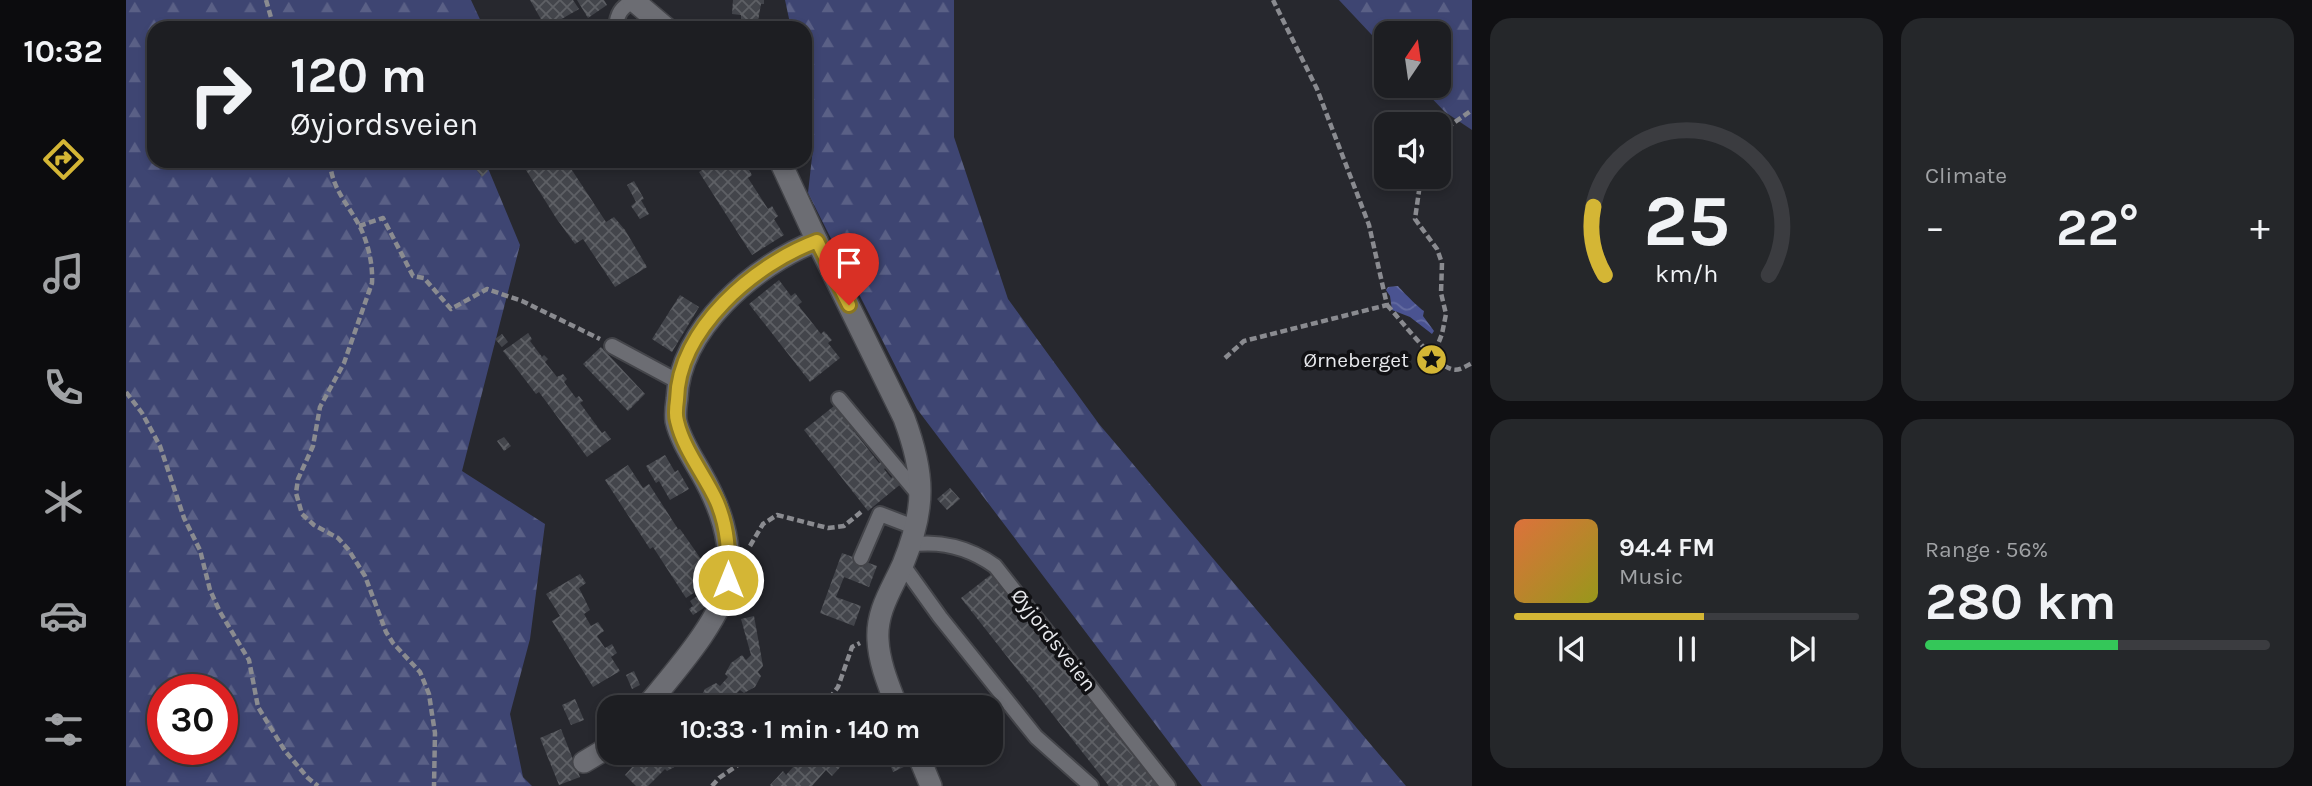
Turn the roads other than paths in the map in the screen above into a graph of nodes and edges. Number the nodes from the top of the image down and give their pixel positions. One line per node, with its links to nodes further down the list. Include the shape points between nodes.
1 (633, 0): 2 (lane, via 621,8); 3 (street)
2 (617, 21)
3 (658, 21)
4 (783, 168): 5 (street)
5 (817, 241): 7 (street, via 765,270 724,302 703,328); 9 (street, via 904,418 915,447)
6 (612, 346): 7 (lane)
7 (677, 381): 12 (street, via 676,420 723,519 728,580 715,616)
8 (839, 399): 9 (lane)
9 (921, 496): 10 (street)
10 (909, 545): 11 (lane, via 880,514); 13 (street, via 879,617 878,640); 18 (lane, via 940,617 1036,737); 19 (lane, Øyjordsveien, via 950,546 995,566)
11 (861, 558)
12 (655, 695)
13 (893, 695)
14 (597, 754): 15 (street)
15 (584, 762)
16 (922, 765): 17 (street)
17 (931, 786)
18 (1091, 786)
19 (1168, 786)

